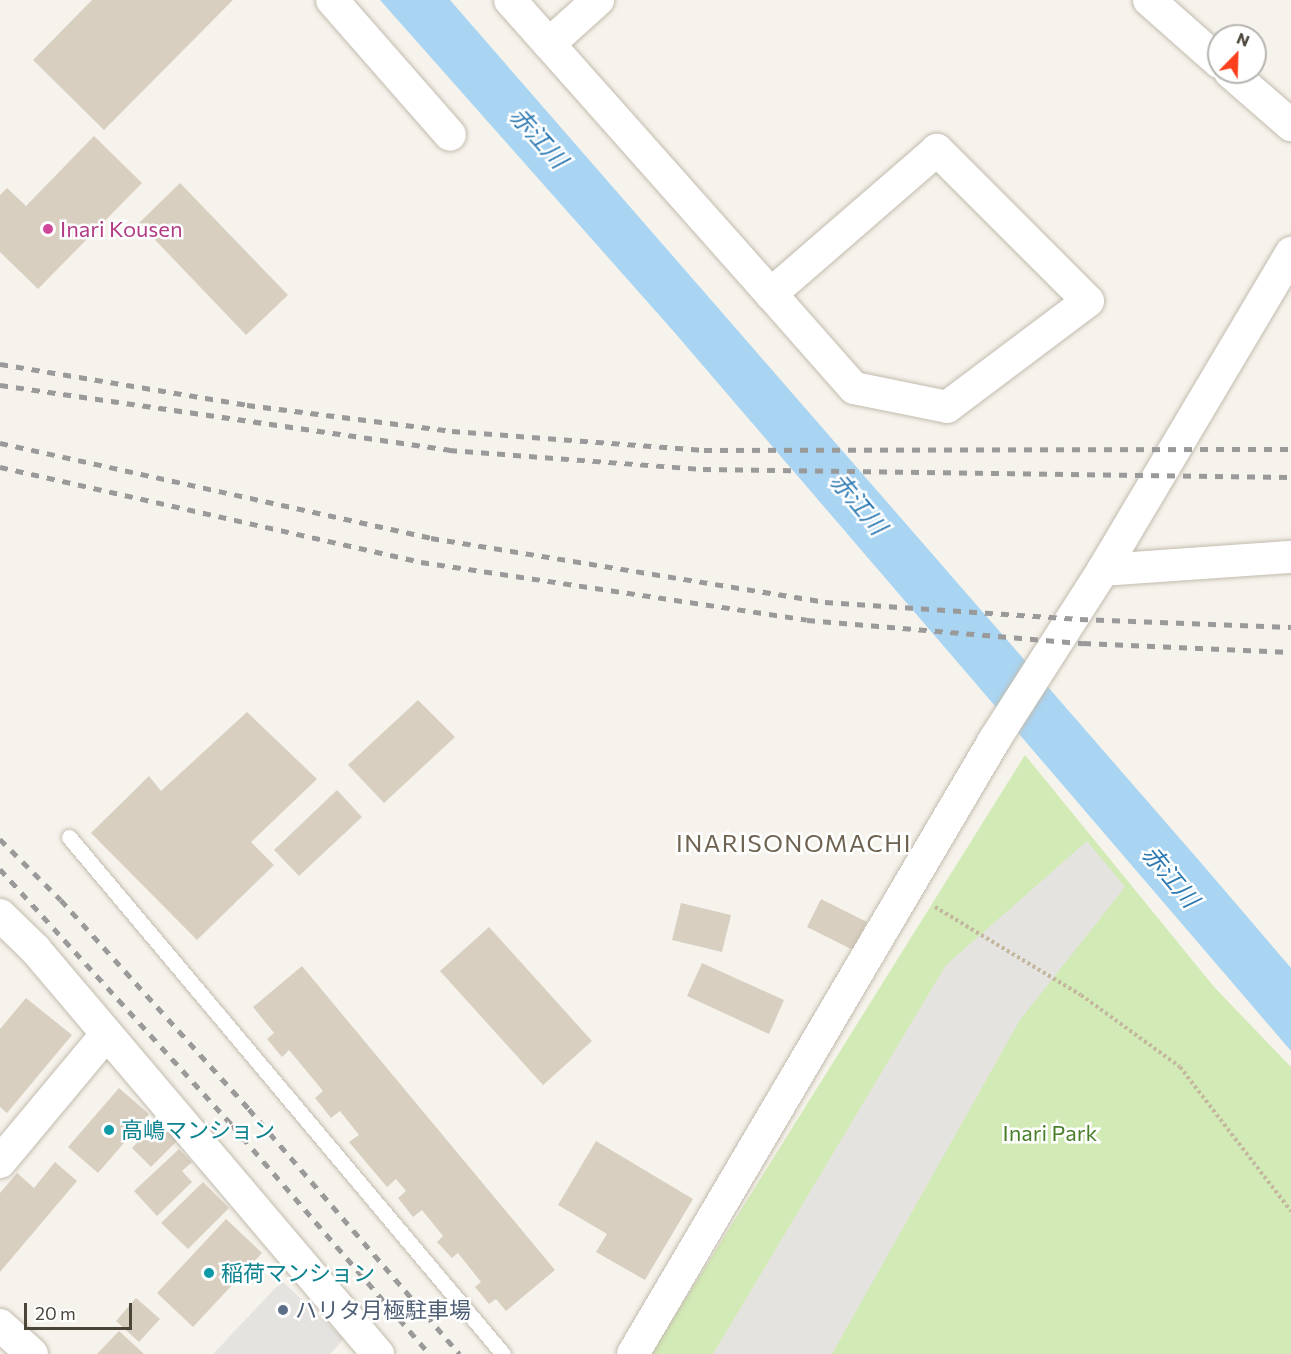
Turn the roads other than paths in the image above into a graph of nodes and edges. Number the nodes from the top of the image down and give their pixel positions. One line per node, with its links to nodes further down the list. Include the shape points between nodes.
1 (332, 0): 9 (street)
2 (510, 0): 5 (street)
3 (598, 0): 5 (street)
4 (1149, 0): 6 (street)
5 (549, 44): 11 (street)
6 (1207, 51)
7 (1244, 84): 8 (street)
8 (1291, 126)
9 (450, 135)
10 (1291, 253): 13 (street)
11 (771, 294): 11 (street, via 937,150 1088,301 947,406 854,388)
12 (1291, 557): 13 (street)
13 (1103, 570): 22 (street, via 995,739)
14 (69, 837): 21 (lane)
15 (0, 915): 16 (street, via 35,950)
16 (106, 1035): 17 (street); 20 (street)
17 (0, 1162)
18 (0, 1325): 19 (street)
19 (32, 1354)
20 (378, 1354)
21 (503, 1354)
22 (633, 1354)

